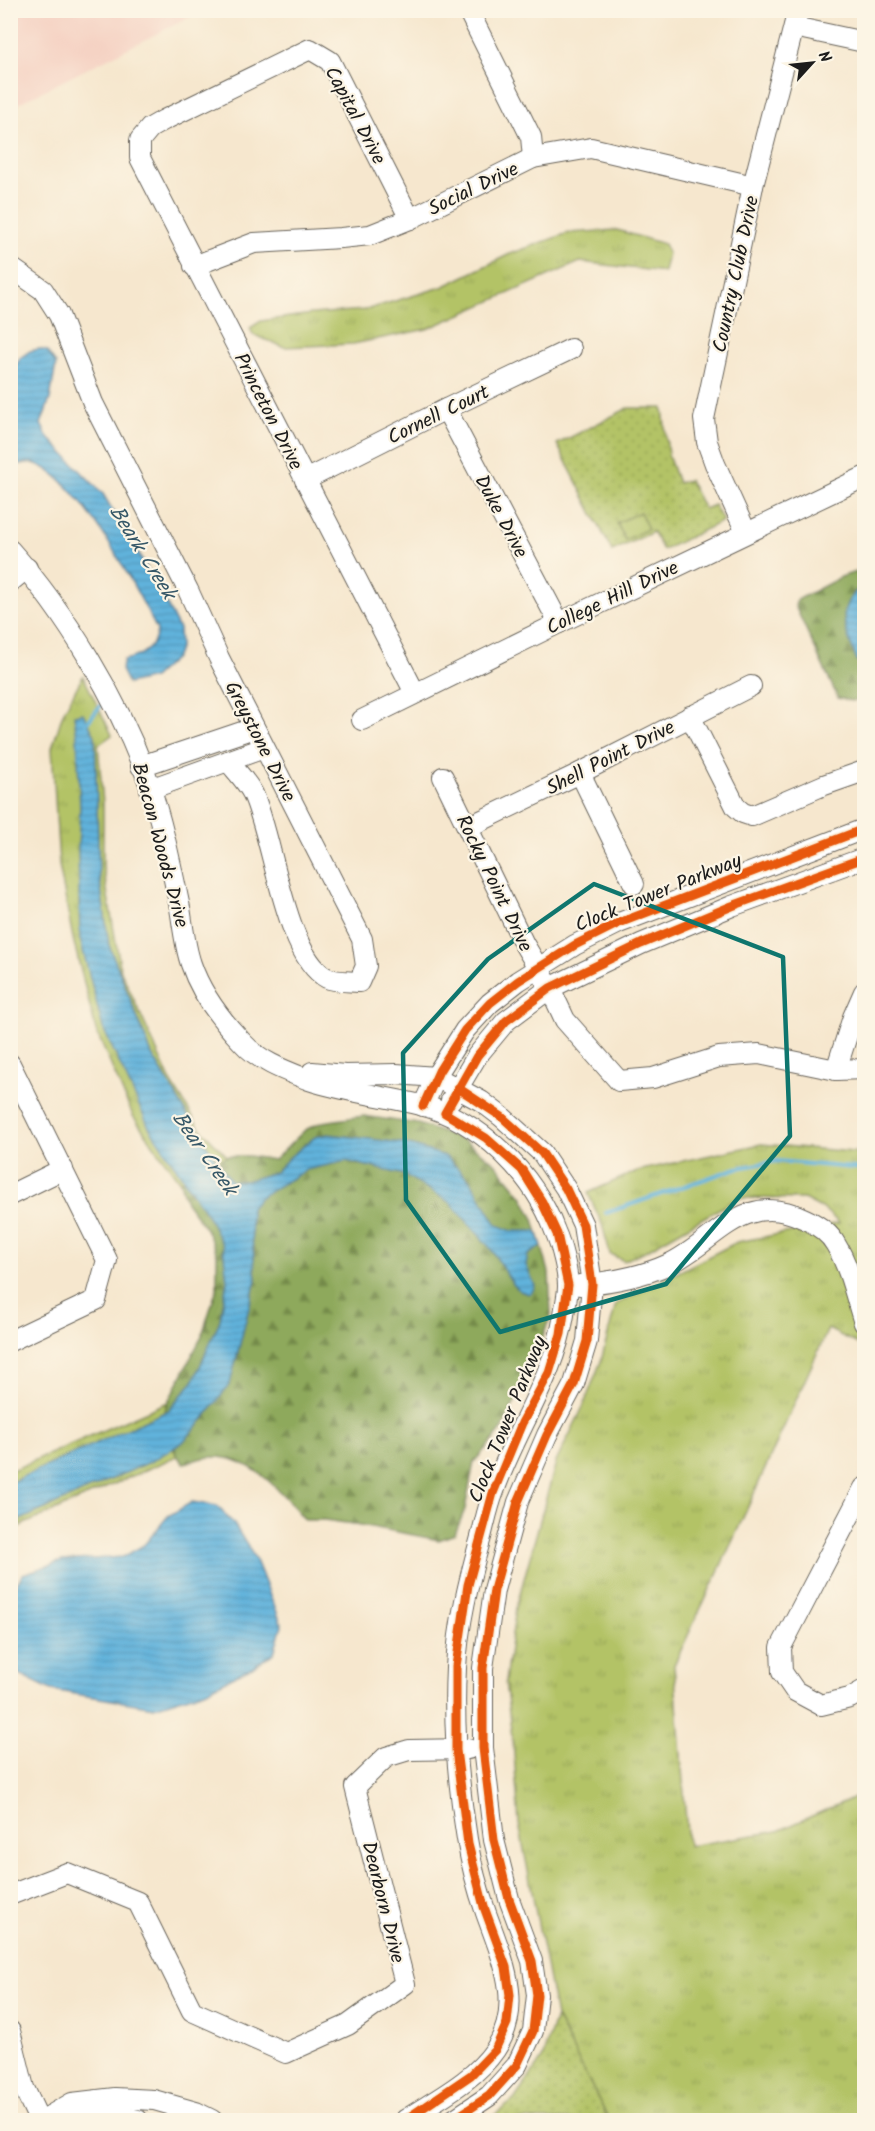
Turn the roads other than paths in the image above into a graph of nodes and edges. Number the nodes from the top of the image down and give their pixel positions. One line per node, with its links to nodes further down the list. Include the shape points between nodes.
1 (468, 10): 5 (street, via 531,137)
2 (796, 19): 3 (street); 6 (street, Country Club Drive)
3 (864, 42)
4 (150, 128): 7 (street, Capital Drive, via 310,49 330,61); 8 (street, Princeton Drive, via 140,140 140,158)
5 (533, 158): 6 (street, Social Drive, via 591,148); 7 (street, Social Drive)
6 (753, 186): 14 (street, Country Club Drive, via 704,419 706,442 714,464)
7 (410, 219): 8 (street, Social Drive, via 370,235 254,243)
8 (195, 266): 13 (street, Princeton Drive)
9 (10, 267): 23 (street, Greystone Drive, via 43,290 59,315 93,403)
10 (571, 349): 11 (street, Cornell Court)
11 (446, 409): 13 (street, Cornell Court); 18 (street, Duke Drive)
12 (864, 477): 14 (street, College Hill Drive)
13 (305, 480): 20 (street, Princeton Drive)
14 (746, 532): 18 (street, College Hill Drive)
15 (10, 550): 16 (street, Beacon Woods Drive)
16 (27, 568): 17 (street); 26 (street, Beacon Woods Drive, via 96,670)
17 (10, 582)
18 (559, 623): 20 (street, College Hill Drive)
19 (751, 686): 21 (street, Shell Point Drive)
20 (415, 693): 22 (street, College Hill Drive)
21 (690, 717): 27 (street, via 735,807 752,816); 28 (street, Shell Point Drive)
22 (362, 720)
23 (254, 728): 24 (street, Greystone Drive); 26 (street)
24 (264, 748): 25 (street); 25 (street, Greystone Drive, via 362,939 366,966 359,982 328,979 310,964 298,942 254,796)
25 (228, 761): 30 (street)
26 (141, 765): 30 (street, Beacon Woods Drive)
27 (864, 771)
28 (580, 773): 31 (street, Shell Point Drive); 34 (street)
29 (443, 777): 31 (street, Rocky Point Drive)
30 (150, 789): 39 (street, Beacon Woods Drive, via 191,964 216,1013 248,1049)
31 (468, 827): 35 (street, Rocky Point Drive)
32 (864, 829): 35 (street, Clock Tower Parkway, via 619,923)
33 (864, 858): 36 (street, Clock Tower Parkway, via 641,944)
34 (634, 884)
35 (538, 968): 36 (street, Rocky Point Drive); 42 (street, Clock Tower Parkway, via 490,1003 465,1030)
36 (550, 988): 41 (street, Rocky Point Drive, via 566,1020 619,1081 654,1078 718,1057 759,1054); 43 (street, Clock Tower Parkway, via 506,1020)
37 (864, 992): 41 (street)
38 (10, 1064): 46 (street)
39 (279, 1069): 42 (street, Beacon Woods Drive, via 345,1076); 44 (street, Beacon Woods Drive, via 339,1090)
40 (864, 1069): 41 (street)
41 (836, 1070)
42 (436, 1077): 43 (street, Beacon Woods Drive); 44 (street, Clock Tower Parkway)
43 (458, 1088): 45 (street, Clock Tower Parkway); 48 (street, via 502,1117 542,1153 566,1189 582,1225)
44 (423, 1106): 45 (street, Beacon Woods Drive)
45 (445, 1113): 49 (street, Clock Tower Parkway, via 486,1138 522,1170 557,1234)
46 (63, 1169): 47 (street); 51 (street, via 107,1260 96,1300)
47 (10, 1196)
48 (592, 1284): 49 (street); 50 (street, via 670,1264 746,1215 786,1212 825,1230 832,1238 844,1261); 54 (street, via 587,1341 574,1384 546,1435 519,1502)
49 (568, 1286): 53 (street, Clock Tower Parkway, via 561,1334 549,1373 522,1423 493,1493)
50 (864, 1323)
51 (10, 1341)
52 (864, 1488): 55 (street, via 781,1647 782,1672 795,1692 821,1704 850,1698)
53 (468, 1585): 54 (street); 57 (street, Clock Tower Parkway, via 456,1666)
54 (494, 1590): 56 (street, via 483,1668)
55 (864, 1690)
56 (483, 1748): 57 (street, Dearborn Drive); 66 (street, via 494,1840 532,1961 537,1995 533,2031 517,2066 489,2096)
57 (456, 1750): 58 (street, Dearborn Drive, via 410,1750 386,1757 355,1787 405,1984 348,2025 286,2053 192,2011 138,1902 67,1873); 65 (street, Clock Tower Parkway, via 468,1844 484,1906 506,1967 510,1995 507,2024 495,2050 471,2075)
58 (10, 1895)
59 (10, 2031): 60 (street)
60 (17, 2093): 61 (street)
61 (41, 2121): 64 (street, via 72,2103 115,2098 154,2100)
62 (56, 2121): 63 (street, via 112,2114)
63 (138, 2121)
64 (212, 2121)
65 (405, 2121)
66 (453, 2121)

